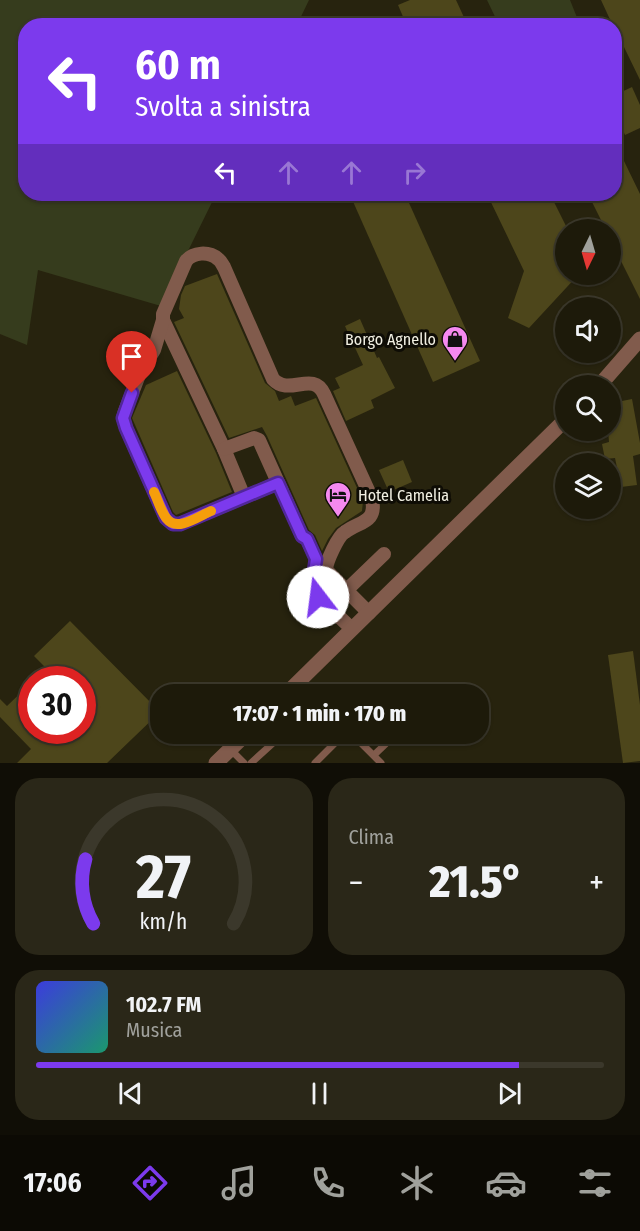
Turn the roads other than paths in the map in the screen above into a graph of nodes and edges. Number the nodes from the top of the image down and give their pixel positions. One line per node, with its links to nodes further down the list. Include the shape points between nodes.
1 (163, 320): 5 (street); 7 (street, via 154,350 139,375 123,418 166,518 180,524); 9 (street, via 189,257 208,254 224,267 273,379 284,386 310,383 320,387 374,506 371,517 343,533 326,564 326,570)
2 (640, 339): 3 (street)
3 (609, 375)
4 (555, 430): 11 (street)
5 (224, 449): 6 (street, via 254,438 259,440); 7 (street)
6 (278, 483): 7 (street); 10 (street, via 316,559 307,586)
7 (244, 497)
8 (384, 554): 9 (street)
9 (347, 591): 10 (street); 11 (street)
10 (330, 608): 12 (street)
11 (369, 613): 12 (street)
12 (352, 630): 13 (street)
13 (301, 681): 14 (street); 15 (lane)
14 (298, 684)
15 (304, 684)
16 (235, 744): 21 (street)
17 (272, 744): 25 (lane)
18 (334, 744): 26 (lane)
19 (362, 744): 22 (lane)
20 (386, 744): 22 (lane)
21 (230, 749): 23 (street); 24 (lane)
22 (374, 755): 27 (lane)
23 (216, 763)
24 (244, 763)
25 (251, 763)
26 (315, 763)
27 (381, 763)

